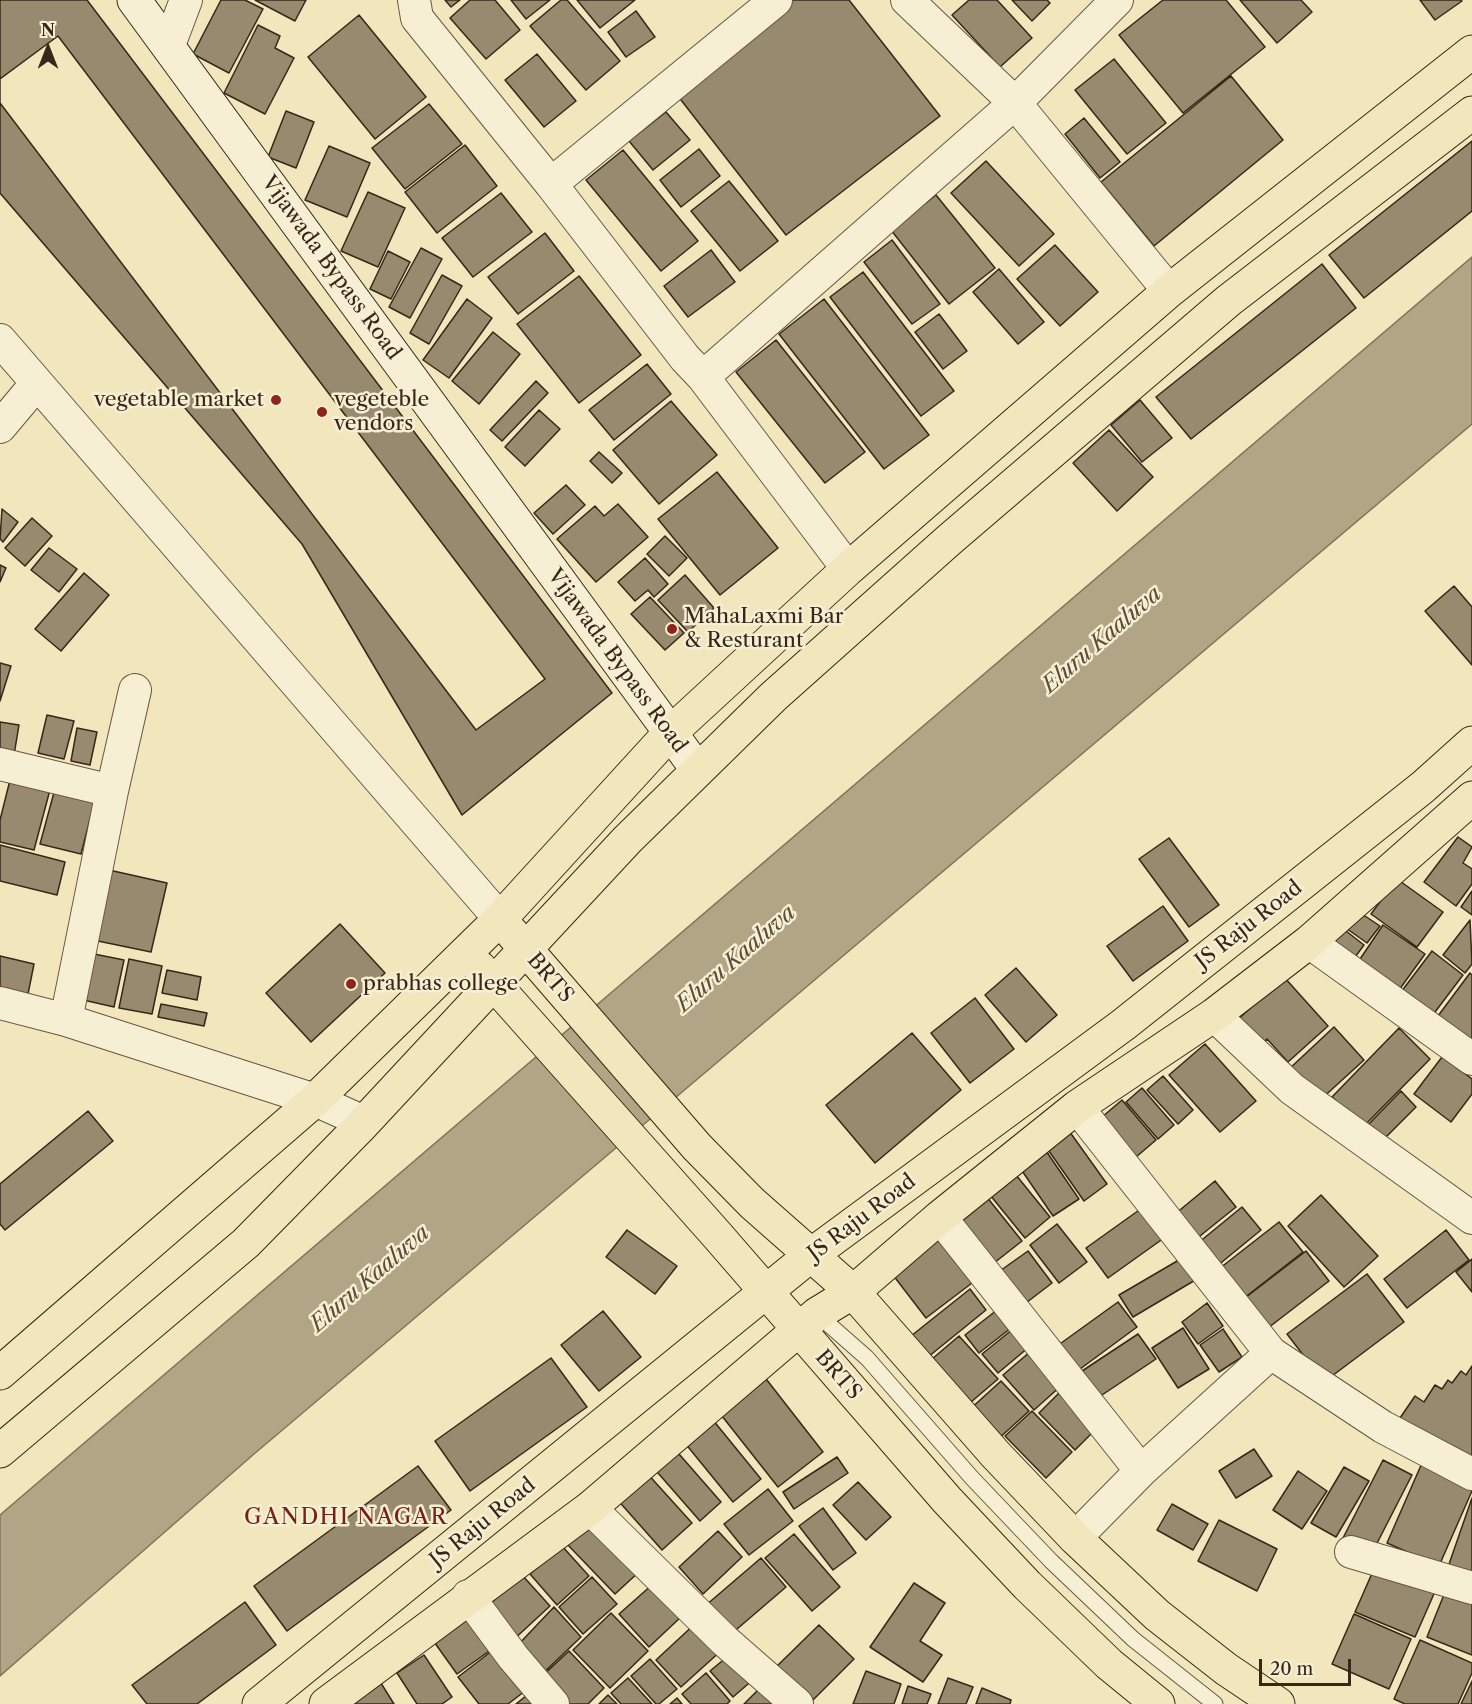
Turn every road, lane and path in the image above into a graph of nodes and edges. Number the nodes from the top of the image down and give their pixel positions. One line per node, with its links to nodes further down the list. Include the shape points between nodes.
1 (134, 0): 7 (main road, Vijawada Bypass Road)
2 (186, 0): 7 (street)
3 (414, 0): 11 (street, via 417,18)
4 (776, 0): 11 (street)
5 (907, 0): 9 (street)
6 (1117, 0): 9 (street)
7 (169, 45): 19 (main road, Vijawada Bypass Road)
8 (1472, 52): 12 (main road)
9 (1015, 103): 12 (street); 14 (street)
10 (1472, 113): 22 (main road, via 1228,301 949,540)
11 (551, 184): 14 (street)
12 (1169, 291): 17 (main road)
13 (0, 340): 15 (street)
14 (703, 377): 17 (street)
15 (37, 383): 16 (street); 25 (street)
16 (0, 427)
17 (848, 569): 19 (main road)
18 (135, 690): 23 (street)
19 (669, 734): 22 (main road, Vijawada Bypass Road); 25 (main road)
20 (1472, 742): 39 (main road, JS Raju Road, via 1423,788 1132,1018)
21 (0, 764): 23 (street)
22 (697, 769): 27 (main road)
23 (112, 791): 32 (street)
24 (1472, 798): 26 (main road)
25 (500, 919): 27 (main road, BRTS); 28 (main road)
26 (1309, 942): 31 (main road); 33 (street)
27 (525, 949): 29 (main road); 39 (main road, BRTS, via 697,1147)
28 (466, 953): 29 (main road, BRTS); 34 (main road)
29 (493, 981): 36 (main road); 41 (main road, BRTS)
30 (0, 1003): 32 (street)
31 (1214, 1016): 35 (main road); 38 (street, via 1292,1089)
32 (66, 1020): 34 (street)
33 (1472, 1059)
34 (315, 1100): 36 (street); 44 (main road)
35 (1077, 1107): 37 (main road); 43 (street)
36 (364, 1122): 45 (main road, via 246,1244)
37 (940, 1217): 40 (main road); 46 (street)
38 (1472, 1218)
39 (811, 1255): 40 (main road, BRTS); 41 (main road, JS Raju Road)
40 (853, 1292): 42 (main road); 49 (main road, BRTS, via 996,1455)
41 (767, 1293): 42 (main road, BRTS); 53 (main road, JS Raju Road)
42 (808, 1323): 48 (main road); 57 (main road, BRTS, via 946,1500 1108,1664); 58 (lane, via 867,1358 1051,1562 1133,1639)
43 (1270, 1353): 46 (street); 47 (street, via 1383,1427)
44 (0, 1373)
45 (0, 1450)
46 (1141, 1471): 49 (street)
47 (1472, 1474)
48 (590, 1508): 52 (main road); 56 (street, via 725,1641)
49 (1075, 1538): 59 (main road, BRTS, via 1157,1615)
50 (1351, 1552): 51 (street)
51 (1472, 1588)
52 (468, 1596): 54 (main road); 55 (street)
53 (259, 1704)
54 (326, 1704)
55 (553, 1704)
56 (797, 1704)
57 (1158, 1704)
58 (1215, 1704)
59 (1278, 1704)

